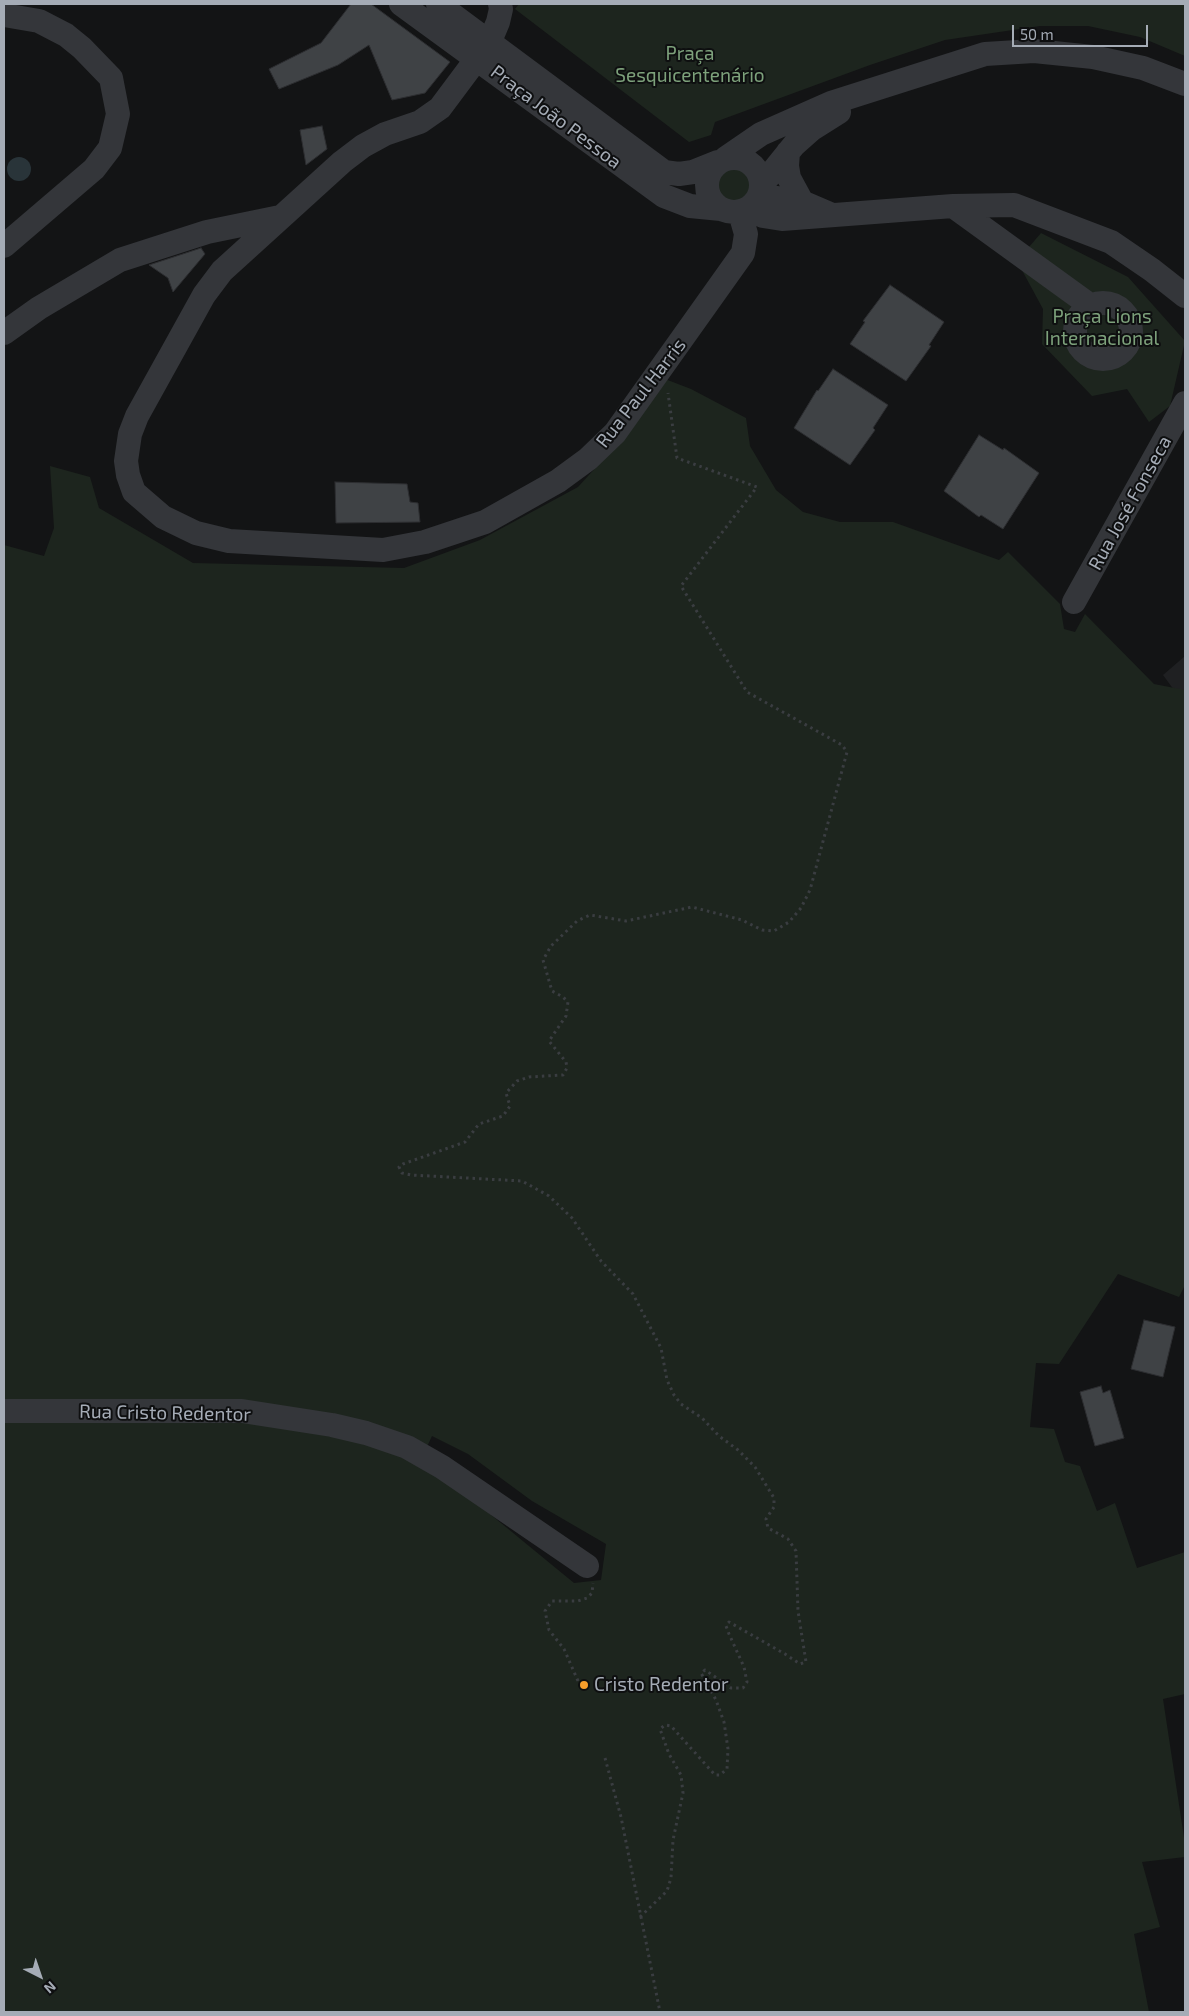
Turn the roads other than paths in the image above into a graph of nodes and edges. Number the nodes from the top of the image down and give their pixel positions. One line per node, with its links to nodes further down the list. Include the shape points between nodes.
1 (400, 4): 5 (street, Praça João Pessoa)
2 (438, 4): 5 (street, Praça João Pessoa)
3 (500, 4): 5 (street, via 498,22)
4 (4, 15): 15 (street, via 39,21 66,35 82,48 111,78 118,114 110,148 94,169)
5 (483, 50): 9 (street, Praça João Pessoa, via 664,172 693,172); 10 (street, Praça João Pessoa, via 664,196 690,206); 14 (street, via 432,115 363,146)
6 (1185, 84): 7 (street, via 1143,68 1093,57 1034,51 985,54)
7 (862, 94): 8 (street, via 812,129); 9 (street, via 831,103 760,134)
8 (788, 152): 10 (street); 11 (street, via 789,178)
9 (722, 160): 10 (street, via 735,157 751,163 760,178); 10 (street, via 707,177 706,187 714,204)
10 (746, 202): 11 (street); 13 (street, via 763,216 782,219); 14 (street, Rua Paul Harris, via 743,253 615,433 588,459 558,481 485,522 426,542 383,550 229,541 196,533 163,518 134,492 128,475 126,461 130,434 137,416 204,295 222,271)
11 (802, 202): 13 (street)
12 (953, 206): 13 (street); 16 (street, via 1014,205 1076,227 1111,242); 17 (street)
13 (834, 216)
14 (280, 217): 18 (street, via 207,232 120,260 39,308)
15 (4, 246)
16 (1185, 296)
17 (1091, 306)
18 (4, 333)
19 (1185, 403): 20 (street, Rua José Fonseca)
20 (1074, 602)
21 (4, 1411): 22 (street, Rua Cristo Redentor, via 242,1411 366,1433 407,1448 442,1466)
22 (587, 1566)

